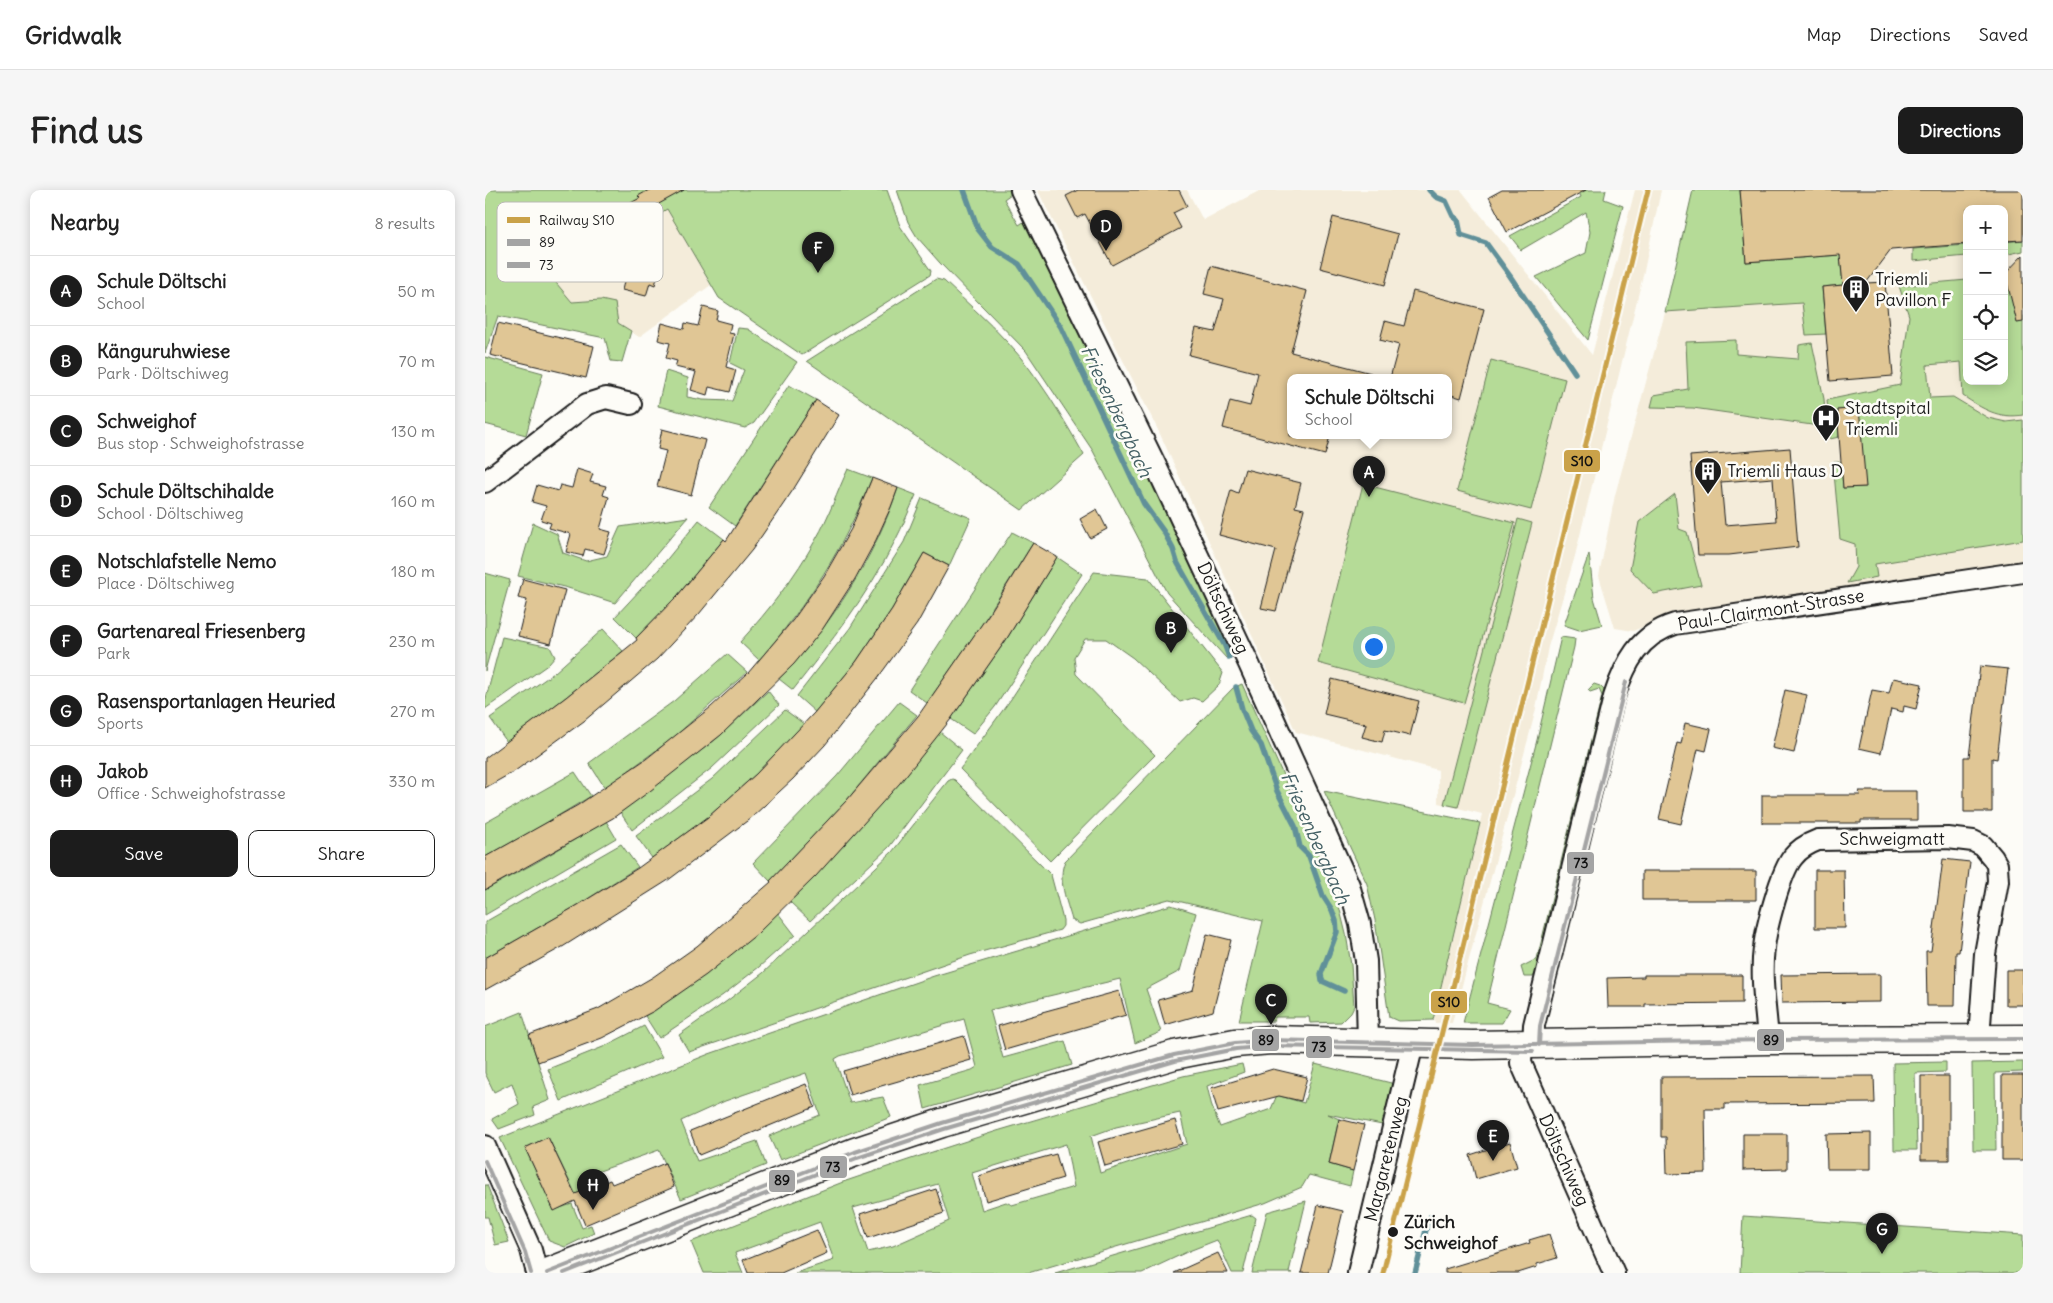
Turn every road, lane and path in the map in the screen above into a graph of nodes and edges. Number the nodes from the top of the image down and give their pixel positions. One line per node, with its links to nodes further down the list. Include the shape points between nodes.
1 (1021, 190): 8 (street, Döltschiweg, via 1155,464 1349,885 1366,961)
2 (631, 404): 3 (street, via 606,398 587,404)
3 (485, 482)
4 (2023, 572): 10 (street, Paul-Clairmont-Strasse, via 1675,624 1644,640 1628,660 1614,697)
5 (1979, 1039): 6 (main road); 7 (main road); 7 (street, Schweigmatt, via 1985,954 1998,881 1997,865 1983,846 1973,841 1889,838 1818,840 1793,857 1770,916 1764,948)
6 (2023, 1039)
7 (1768, 1040): 10 (main road)
8 (1368, 1043): 9 (main road); 13 (main road, via 1271,1040 1174,1054 855,1152)
9 (1413, 1044): 10 (main road); 14 (street, Margaretenweg)
10 (1527, 1045): 15 (street, Döltschiweg, via 1521,1063)
11 (485, 1146): 12 (street)
12 (537, 1273)
13 (547, 1273)
14 (1358, 1273)
15 (1614, 1273)

